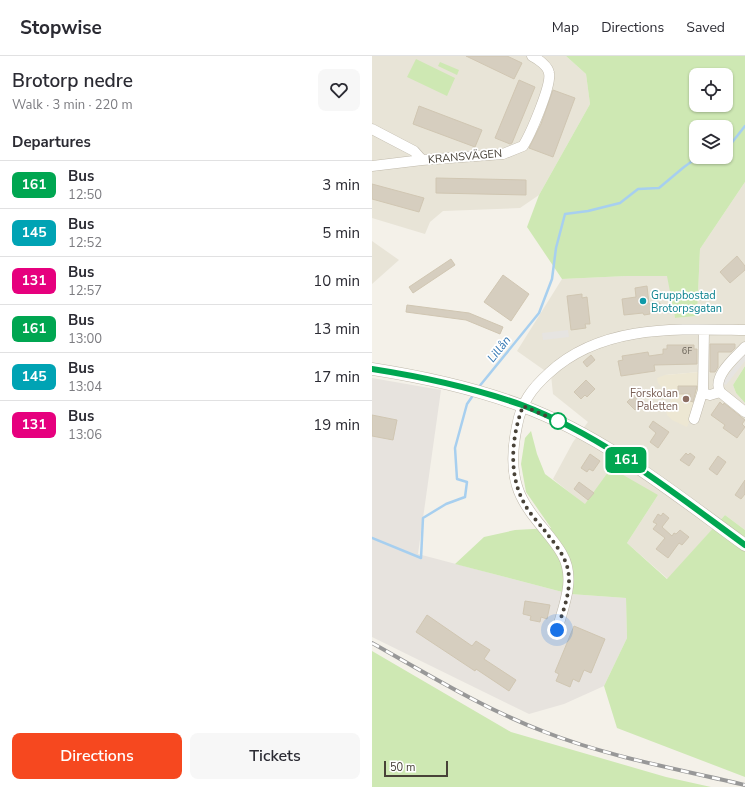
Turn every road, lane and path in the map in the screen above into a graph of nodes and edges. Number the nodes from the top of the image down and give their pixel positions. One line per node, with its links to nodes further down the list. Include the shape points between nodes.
1 (532, 56): 3 (street, KRANSVÄGEN, via 549,71 550,79 523,146 503,154)
2 (372, 129): 3 (street, KRANSVÄGEN, via 414,151)
3 (422, 160): 4 (street, KRANSVÄGEN)
4 (372, 166)
5 (704, 330): 6 (street); 10 (street); 11 (street, via 679,329 629,334 598,342 558,364 530,392)
6 (745, 330)
7 (745, 347): 9 (street, via 722,374 718,382)
8 (372, 369): 11 (street, via 460,387)
9 (720, 392): 10 (street, via 710,395); 12 (street)
10 (703, 393): 13 (street)
11 (523, 406): 14 (street, via 603,446 657,481); 15 (street, via 513,455 516,485 523,502 562,554 568,569 568,595)
12 (745, 412)
13 (694, 419)
14 (745, 545)
15 (557, 630)

